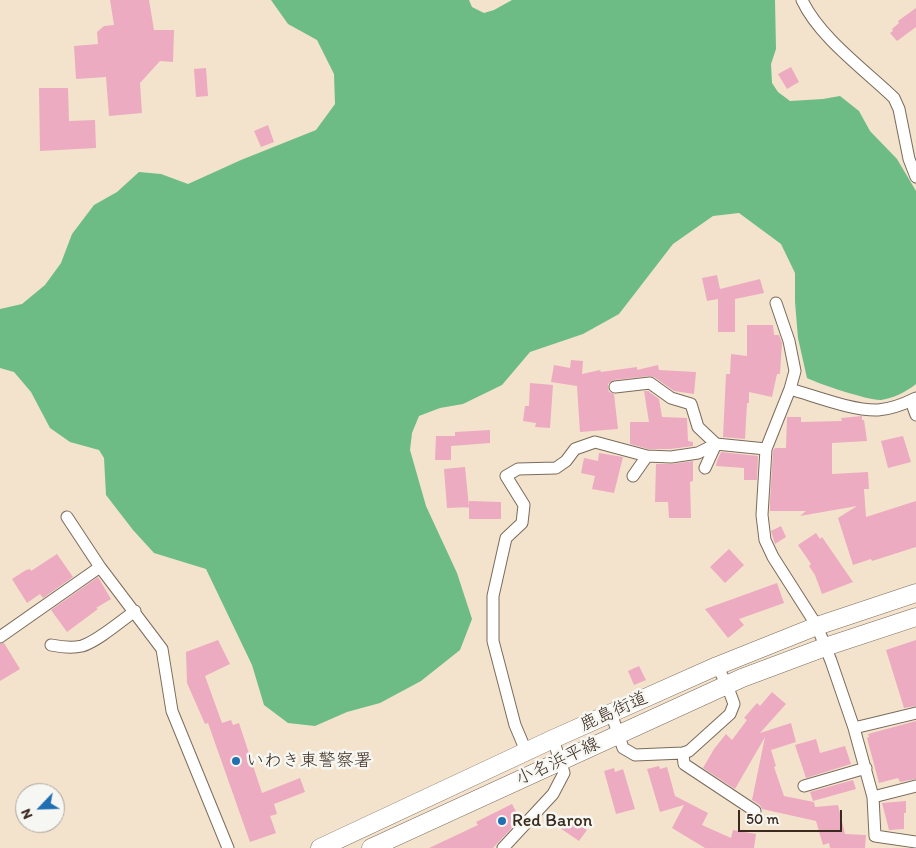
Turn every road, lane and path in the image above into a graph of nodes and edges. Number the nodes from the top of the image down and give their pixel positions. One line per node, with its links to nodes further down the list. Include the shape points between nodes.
1 (802, 0): 2 (street, via 826,34 894,98 900,109)
2 (916, 177)
3 (776, 303): 5 (street, via 789,341 794,371)
4 (615, 387): 8 (street, via 650,383 671,398 691,404 698,427)
5 (790, 389): 6 (street, via 864,409 895,407); 9 (street)
6 (913, 400): 7 (street)
7 (916, 415)
8 (716, 444): 9 (street); 10 (street, via 698,453); 11 (street)
9 (766, 449): 18 (street, via 762,515 765,540)
10 (646, 456): 12 (street); 29 (street, via 595,442 575,449 556,468 518,468 506,476 524,505 522,523 506,538 493,596 493,641 515,725)
11 (705, 468)
12 (633, 476)
13 (68, 517): 14 (street)
14 (100, 566): 16 (street); 19 (street)
15 (916, 593): 18 (main road, 鹿島街道)
16 (135, 611): 20 (street, via 83,646); 38 (street, via 162,649 172,711)
17 (916, 617): 21 (main road, 小名浜平線)
18 (817, 626): 21 (street); 22 (main road, 鹿島街道)
19 (0, 637)
20 (51, 645)
21 (825, 647): 23 (main road, 小名浜平線); 26 (street)
22 (717, 666): 23 (street); 24 (main road, 鹿島街道)
23 (727, 685): 27 (main road, 小名浜平線); 30 (street, via 734,704 730,714)
24 (610, 713): 27 (street); 28 (main road, 鹿島街道)
25 (916, 713): 26 (street)
26 (854, 728): 32 (street)
27 (618, 734): 30 (street, via 623,748 634,754); 31 (main road, 小名浜平線)
28 (553, 739): 29 (main road, 鹿島街道); 31 (street)
29 (526, 751): 39 (main road, 鹿島街道)
30 (683, 753): 36 (street, via 684,764)
31 (559, 761): 40 (main road, 小名浜平線); 41 (street, via 564,773 552,794)
32 (866, 768): 33 (street); 35 (street)
33 (804, 786)
34 (916, 786): 35 (street)
35 (873, 797): 37 (street, via 875,836)
36 (755, 811)
37 (916, 842)
38 (228, 848)
39 (320, 848)
40 (371, 848)
41 (503, 848)

